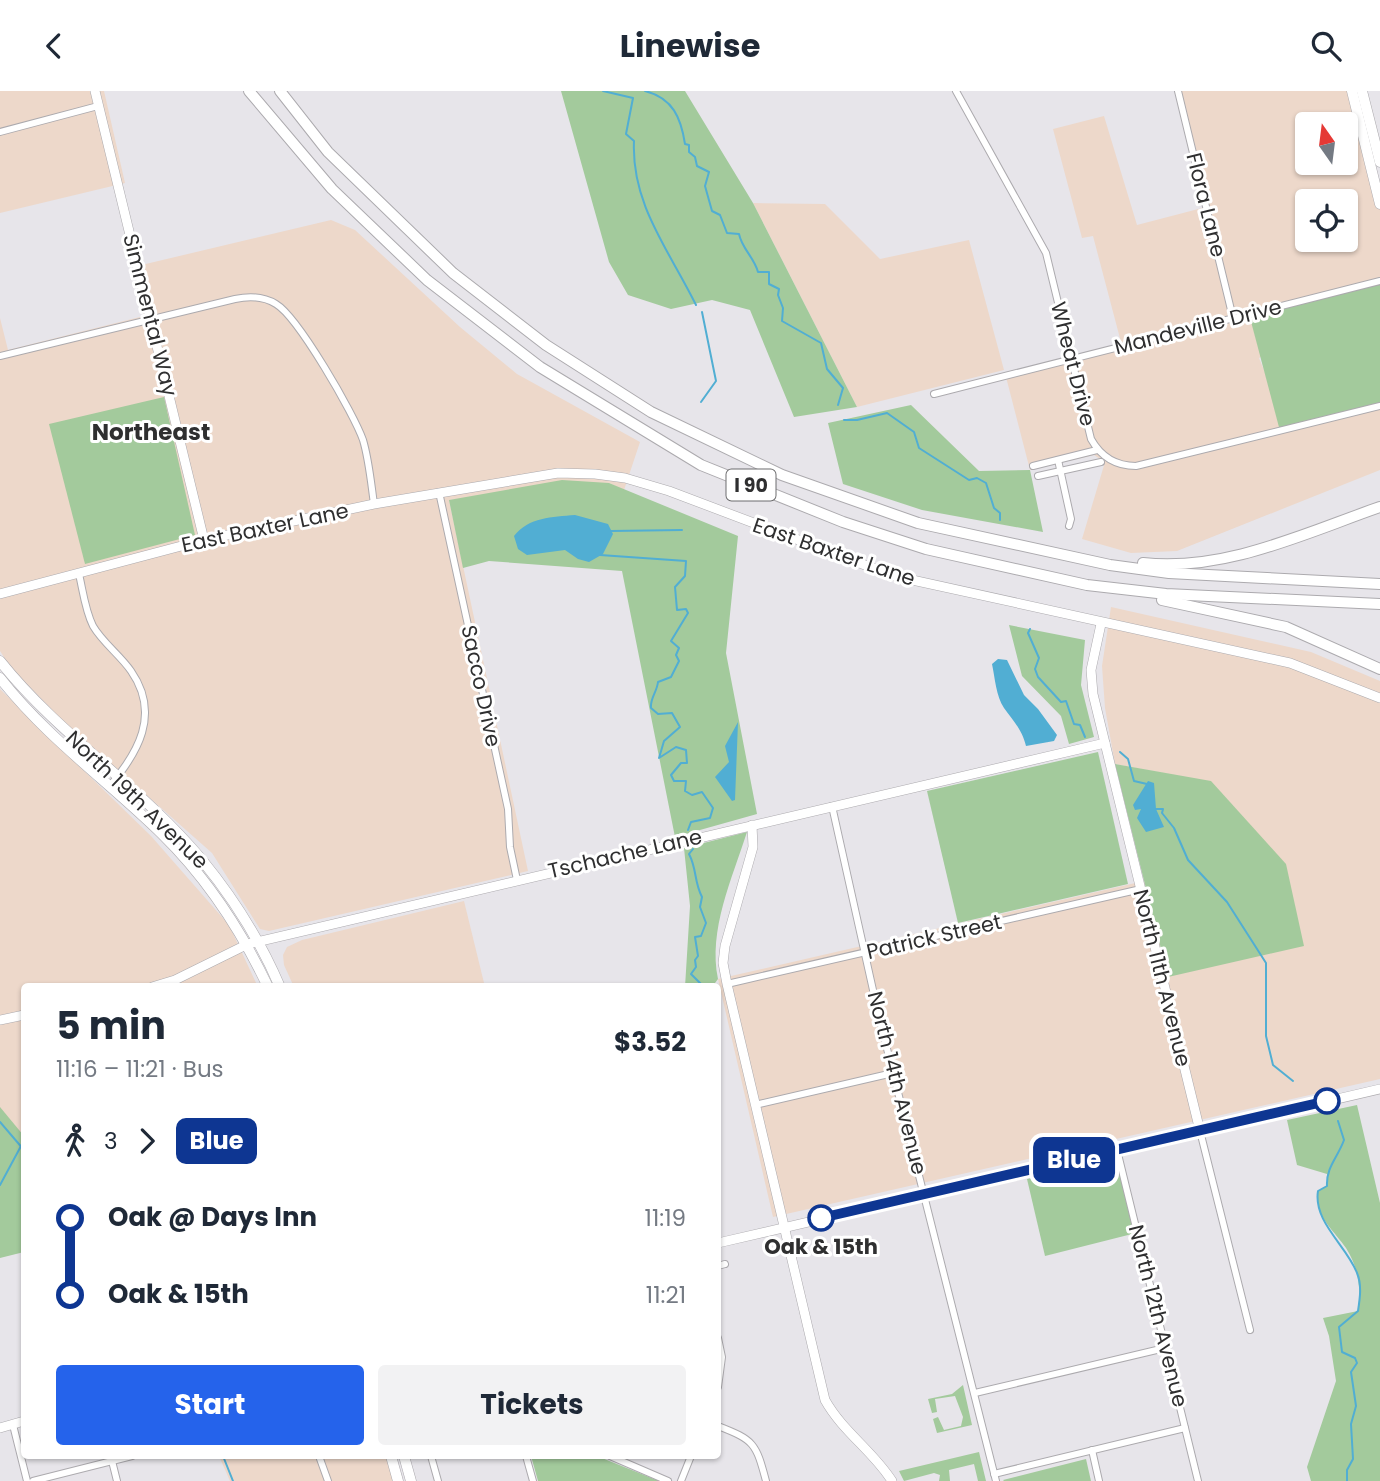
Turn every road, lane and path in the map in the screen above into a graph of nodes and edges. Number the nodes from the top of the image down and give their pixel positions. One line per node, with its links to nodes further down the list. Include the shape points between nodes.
1 (95, 91): 8 (street, Simmental Way)
2 (249, 91): 33 (highway, I 90, via 332,188 427,280 540,367 690,458 855,526 926,549)
3 (280, 91): 30 (highway, I 90, via 328,152 453,273 546,345 651,412 782,475 858,503 918,523)
4 (956, 91): 16 (street, Wheat Drive, via 1041,242)
5 (1178, 91): 13 (street, Flora Lane)
6 (1352, 91): 11 (main road)
7 (1362, 91): 10 (main road)
8 (98, 107): 9 (street); 14 (street, Simmental Way)
9 (0, 132)
10 (1380, 162)
11 (1380, 204)
12 (1380, 281): 13 (street, Mandeville Drive)
13 (1233, 318): 16 (street, Mandeville Drive)
14 (149, 319): 15 (street); 26 (street, via 243,297 261,297 278,304 355,422); 29 (street, Simmental Way)
15 (0, 356)
16 (1072, 360): 17 (street, Mandeville Drive); 19 (street, Wheat Drive)
17 (934, 394)
18 (1380, 406): 19 (street, Wheat Drive, via 1136,466 1112,462)
19 (1097, 450): 20 (street)
20 (1058, 460): 22 (street); 23 (street)
21 (1101, 461): 23 (street)
22 (1033, 466)
23 (1060, 471): 24 (street); 28 (street)
24 (1038, 476)
25 (439, 492): 26 (street, East Baxter Lane); 36 (street, East Baxter Lane, via 558,473 625,478 894,576); 46 (street, Sacco Drive, via 508,809)
26 (374, 504): 29 (street, East Baxter Lane)
27 (1380, 507): 30 (highway, via 1213,561 1151,563)
28 (1069, 526)
29 (204, 540): 31 (street, East Baxter Lane)
30 (1050, 552): 32 (highway, I 90, via 1168,573)
31 (79, 574): 34 (street, East Baxter Lane); 42 (street, via 92,623 133,673 144,704 139,746)
32 (1380, 584)
33 (1087, 585): 35 (highway, I 90, via 1166,594); 38 (highway, via 1286,627)
34 (0, 594)
35 (1380, 604)
36 (1101, 624): 40 (street, East Baxter Lane, via 1290,663); 41 (street, North 11th Avenue, via 1091,670)
37 (0, 661): 42 (main road, North 19th Avenue, via 21,687)
38 (1380, 669)
39 (0, 678): 43 (main road, North 19th Avenue, via 47,731)
40 (1380, 698)
41 (1105, 743): 44 (street, Tschache Lane); 47 (street, North 11th Avenue)
42 (117, 778): 43 (street); 48 (main road, North 19th Avenue, via 200,859)
43 (109, 787): 49 (main road, North 19th Avenue, via 192,866)
44 (832, 806): 45 (street, Tschache Lane); 50 (street, North 14th Avenue)
45 (752, 825): 46 (street, Tschache Lane); 54 (street, via 753,847 725,946)
46 (517, 880): 48 (street, Tschache Lane)
47 (1141, 889): 50 (street, Patrick Street); 60 (street, North 11th Avenue)
48 (259, 941): 49 (street, Tschache Lane); 53 (main road, North 19th Avenue)
49 (248, 944): 51 (street, Tschache Lane); 52 (main road, North 19th Avenue)
50 (865, 953): 54 (street, Patrick Street); 57 (street, North 14th Avenue)
51 (165, 983)
52 (266, 983)
53 (278, 983)
54 (727, 984): 59 (street)
55 (21, 1016): 56 (street)
56 (0, 1020)
57 (893, 1073): 59 (street); 62 (street, North 14th Avenue)
58 (1380, 1089): 60 (street)
59 (755, 1105): 63 (street)
60 (1200, 1131): 61 (street); 65 (street, North 11th Avenue)
61 (1117, 1150): 62 (street); 66 (street, North 12th Avenue)
62 (926, 1194): 63 (street); 67 (street, North 14th Avenue)
63 (783, 1227): 64 (street); 97 (street, via 825,1400 843,1428)
64 (721, 1242)
65 (1250, 1331)
66 (1165, 1348): 67 (street); 72 (street, North 12th Avenue)
67 (975, 1393): 85 (street, North 14th Avenue)
68 (21, 1423): 69 (street)
69 (13, 1425): 71 (street); 74 (street)
70 (721, 1427): 96 (street, via 754,1444)
71 (0, 1428)
72 (1185, 1428): 73 (street); 99 (street, North 12th Avenue)
73 (1092, 1450): 85 (street); 98 (street)
74 (21, 1457)
75 (22, 1459): 86 (street)
76 (120, 1459): 84 (street)
77 (320, 1459): 89 (street)
78 (392, 1459): 90 (main road)
79 (405, 1459): 91 (main road)
80 (432, 1459): 92 (street)
81 (527, 1459): 93 (street)
82 (619, 1459): 94 (street)
83 (690, 1459): 95 (street)
84 (112, 1461): 87 (street); 88 (street)
85 (995, 1478)
86 (27, 1481)
87 (33, 1481)
88 (117, 1481)
89 (328, 1481)
90 (398, 1481)
91 (411, 1481)
92 (438, 1481)
93 (533, 1481)
94 (668, 1481)
95 (681, 1481)
96 (766, 1481)
97 (892, 1481)
98 (1099, 1481)
99 (1198, 1481)

